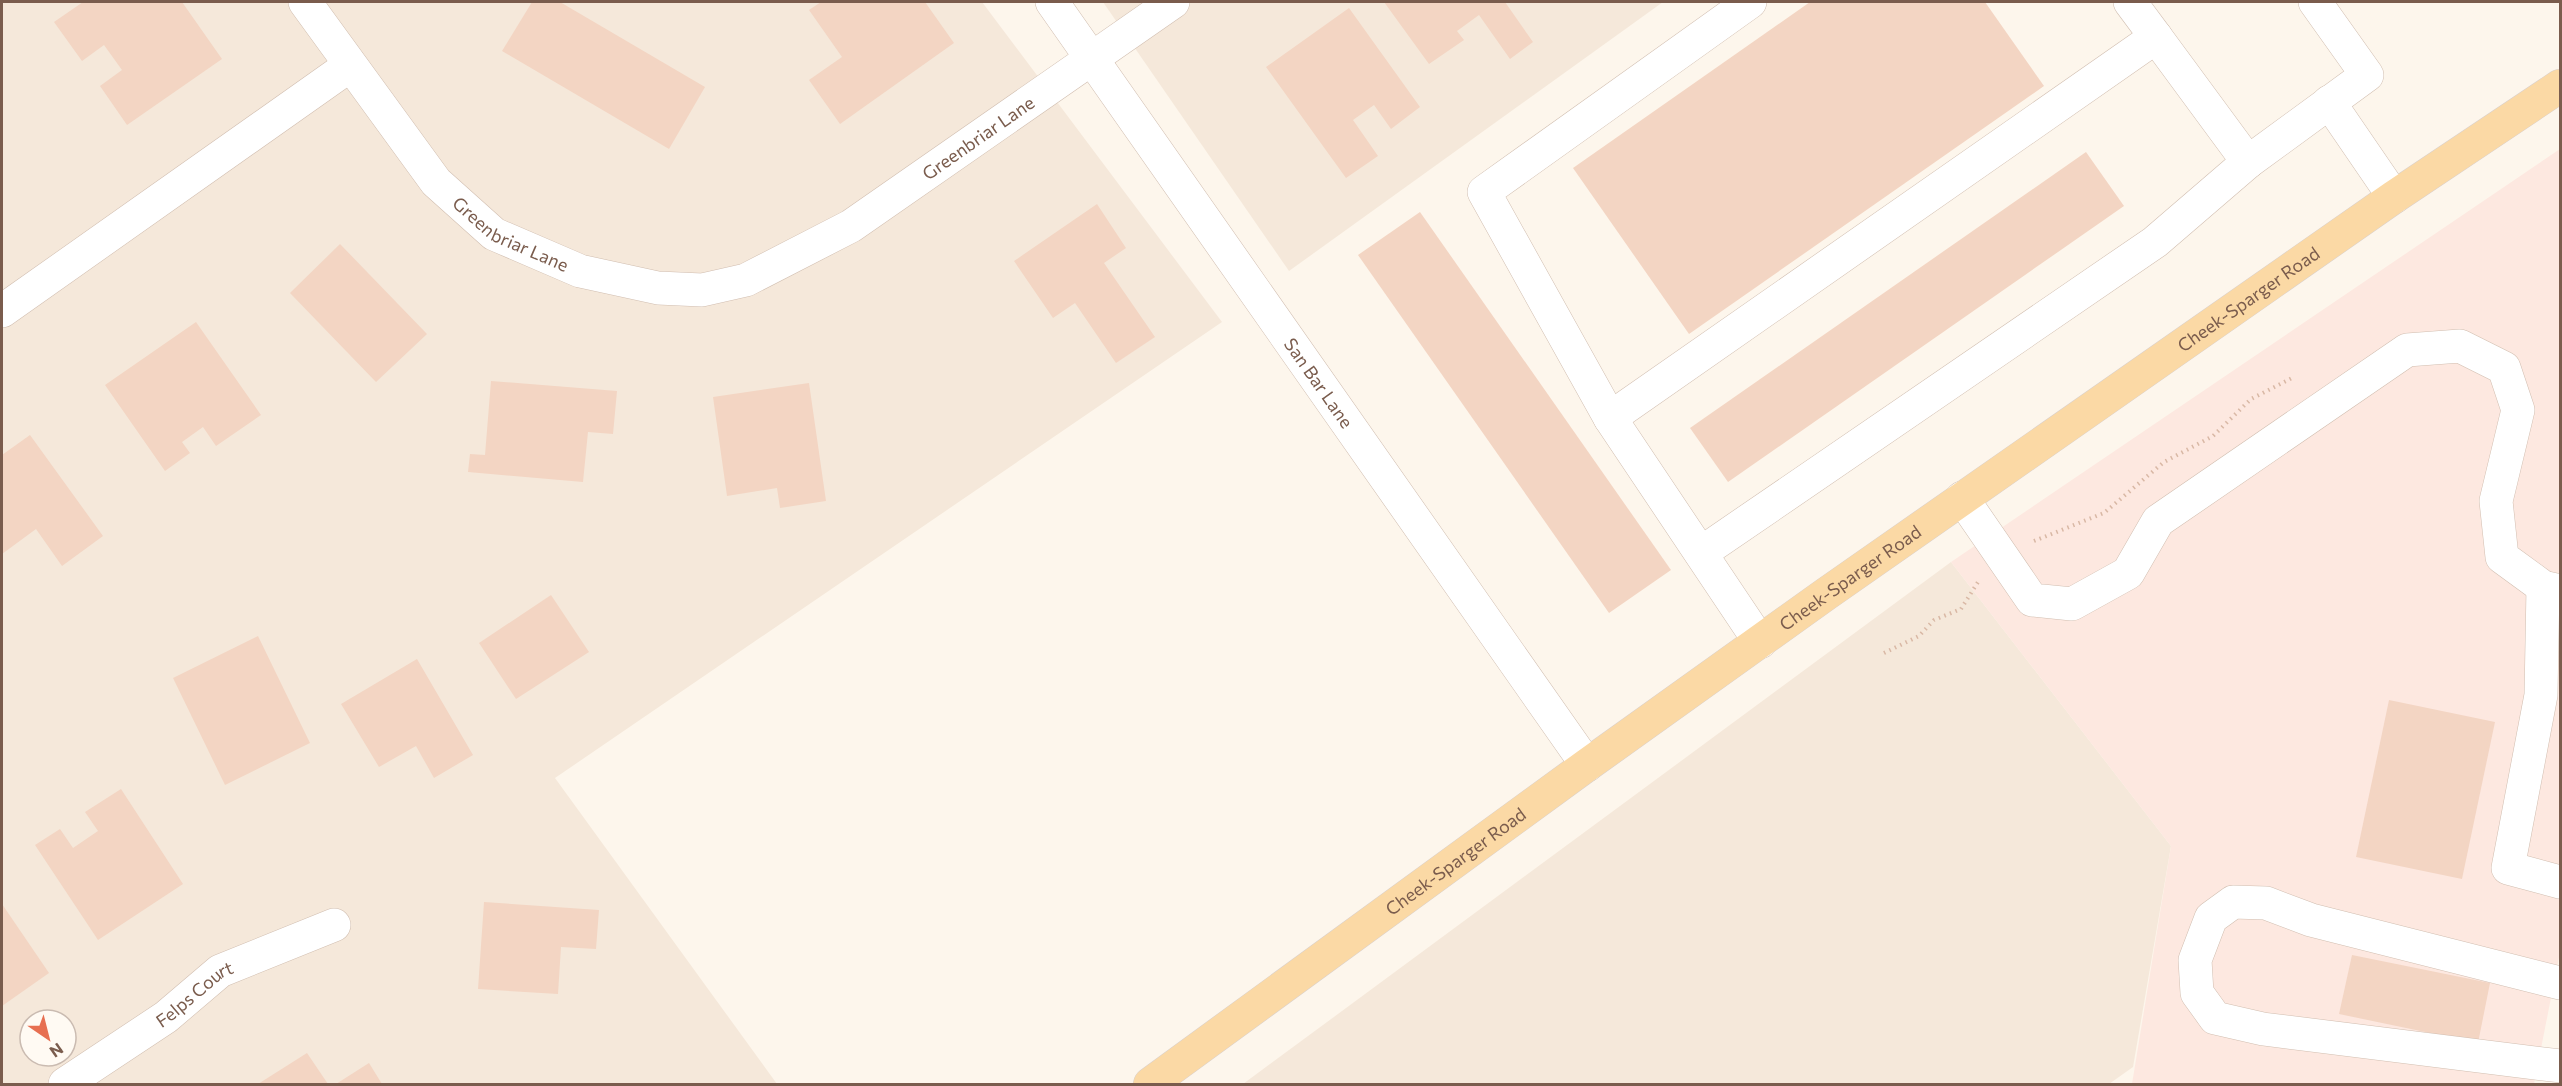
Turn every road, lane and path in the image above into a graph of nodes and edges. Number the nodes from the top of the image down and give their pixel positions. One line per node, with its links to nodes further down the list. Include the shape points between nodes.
1 (305, 2): 9 (street, Greenbriar Lane)
2 (1052, 2): 8 (street, San Bar Lane)
3 (1173, 2): 8 (street, Greenbriar Lane)
4 (1750, 2): 16 (street, via 1484,192)
5 (2130, 2): 7 (street)
6 (2315, 2): 11 (street, via 2367,75)
7 (2156, 37): 12 (street); 16 (street)
8 (1094, 58): 9 (street, Greenbriar Lane, via 851,226 746,280 702,290 658,288 580,271 494,234 436,182); 24 (street, San Bar Lane)
9 (349, 66): 14 (street)
10 (2560, 86): 13 (main road, Cheek-Sparger Road)
11 (2330, 102): 12 (street); 13 (street)
12 (2248, 162): 18 (street, via 2155,242)
13 (2394, 197): 17 (main road, Cheek-Sparger Road)
14 (2, 311)
15 (2292, 378): 19 (path, via 2251,399 2213,436 2164,462 2104,513 2022,545)
16 (1610, 418): 18 (street)
17 (1962, 498): 19 (street); 21 (main road, Cheek-Sparger Road)
18 (1701, 553): 21 (street)
19 (2005, 561): 20 (street, via 2032,600 2072,604 2128,573 2158,521 2407,350 2460,345 2504,368 2518,410 2496,501 2502,557); 22 (path, via 1976,584 1961,609 1934,620 1919,636)
20 (2552, 589): 23 (street)
21 (1760, 642): 24 (main road, Cheek-Sparger Road)
22 (1884, 653)
23 (2551, 697): 25 (street, via 2508,868)
24 (1587, 765): 30 (main road, Cheek-Sparger Road)
25 (2560, 882)
26 (334, 925): 29 (street, Felps Court, via 220,971 166,1017)
27 (2560, 983): 28 (street, via 2311,920 2266,903 2233,902 2211,918 2195,960 2197,993 2214,1018 2263,1029)
28 (2560, 1066)
29 (65, 1084)
30 (1150, 1084)

